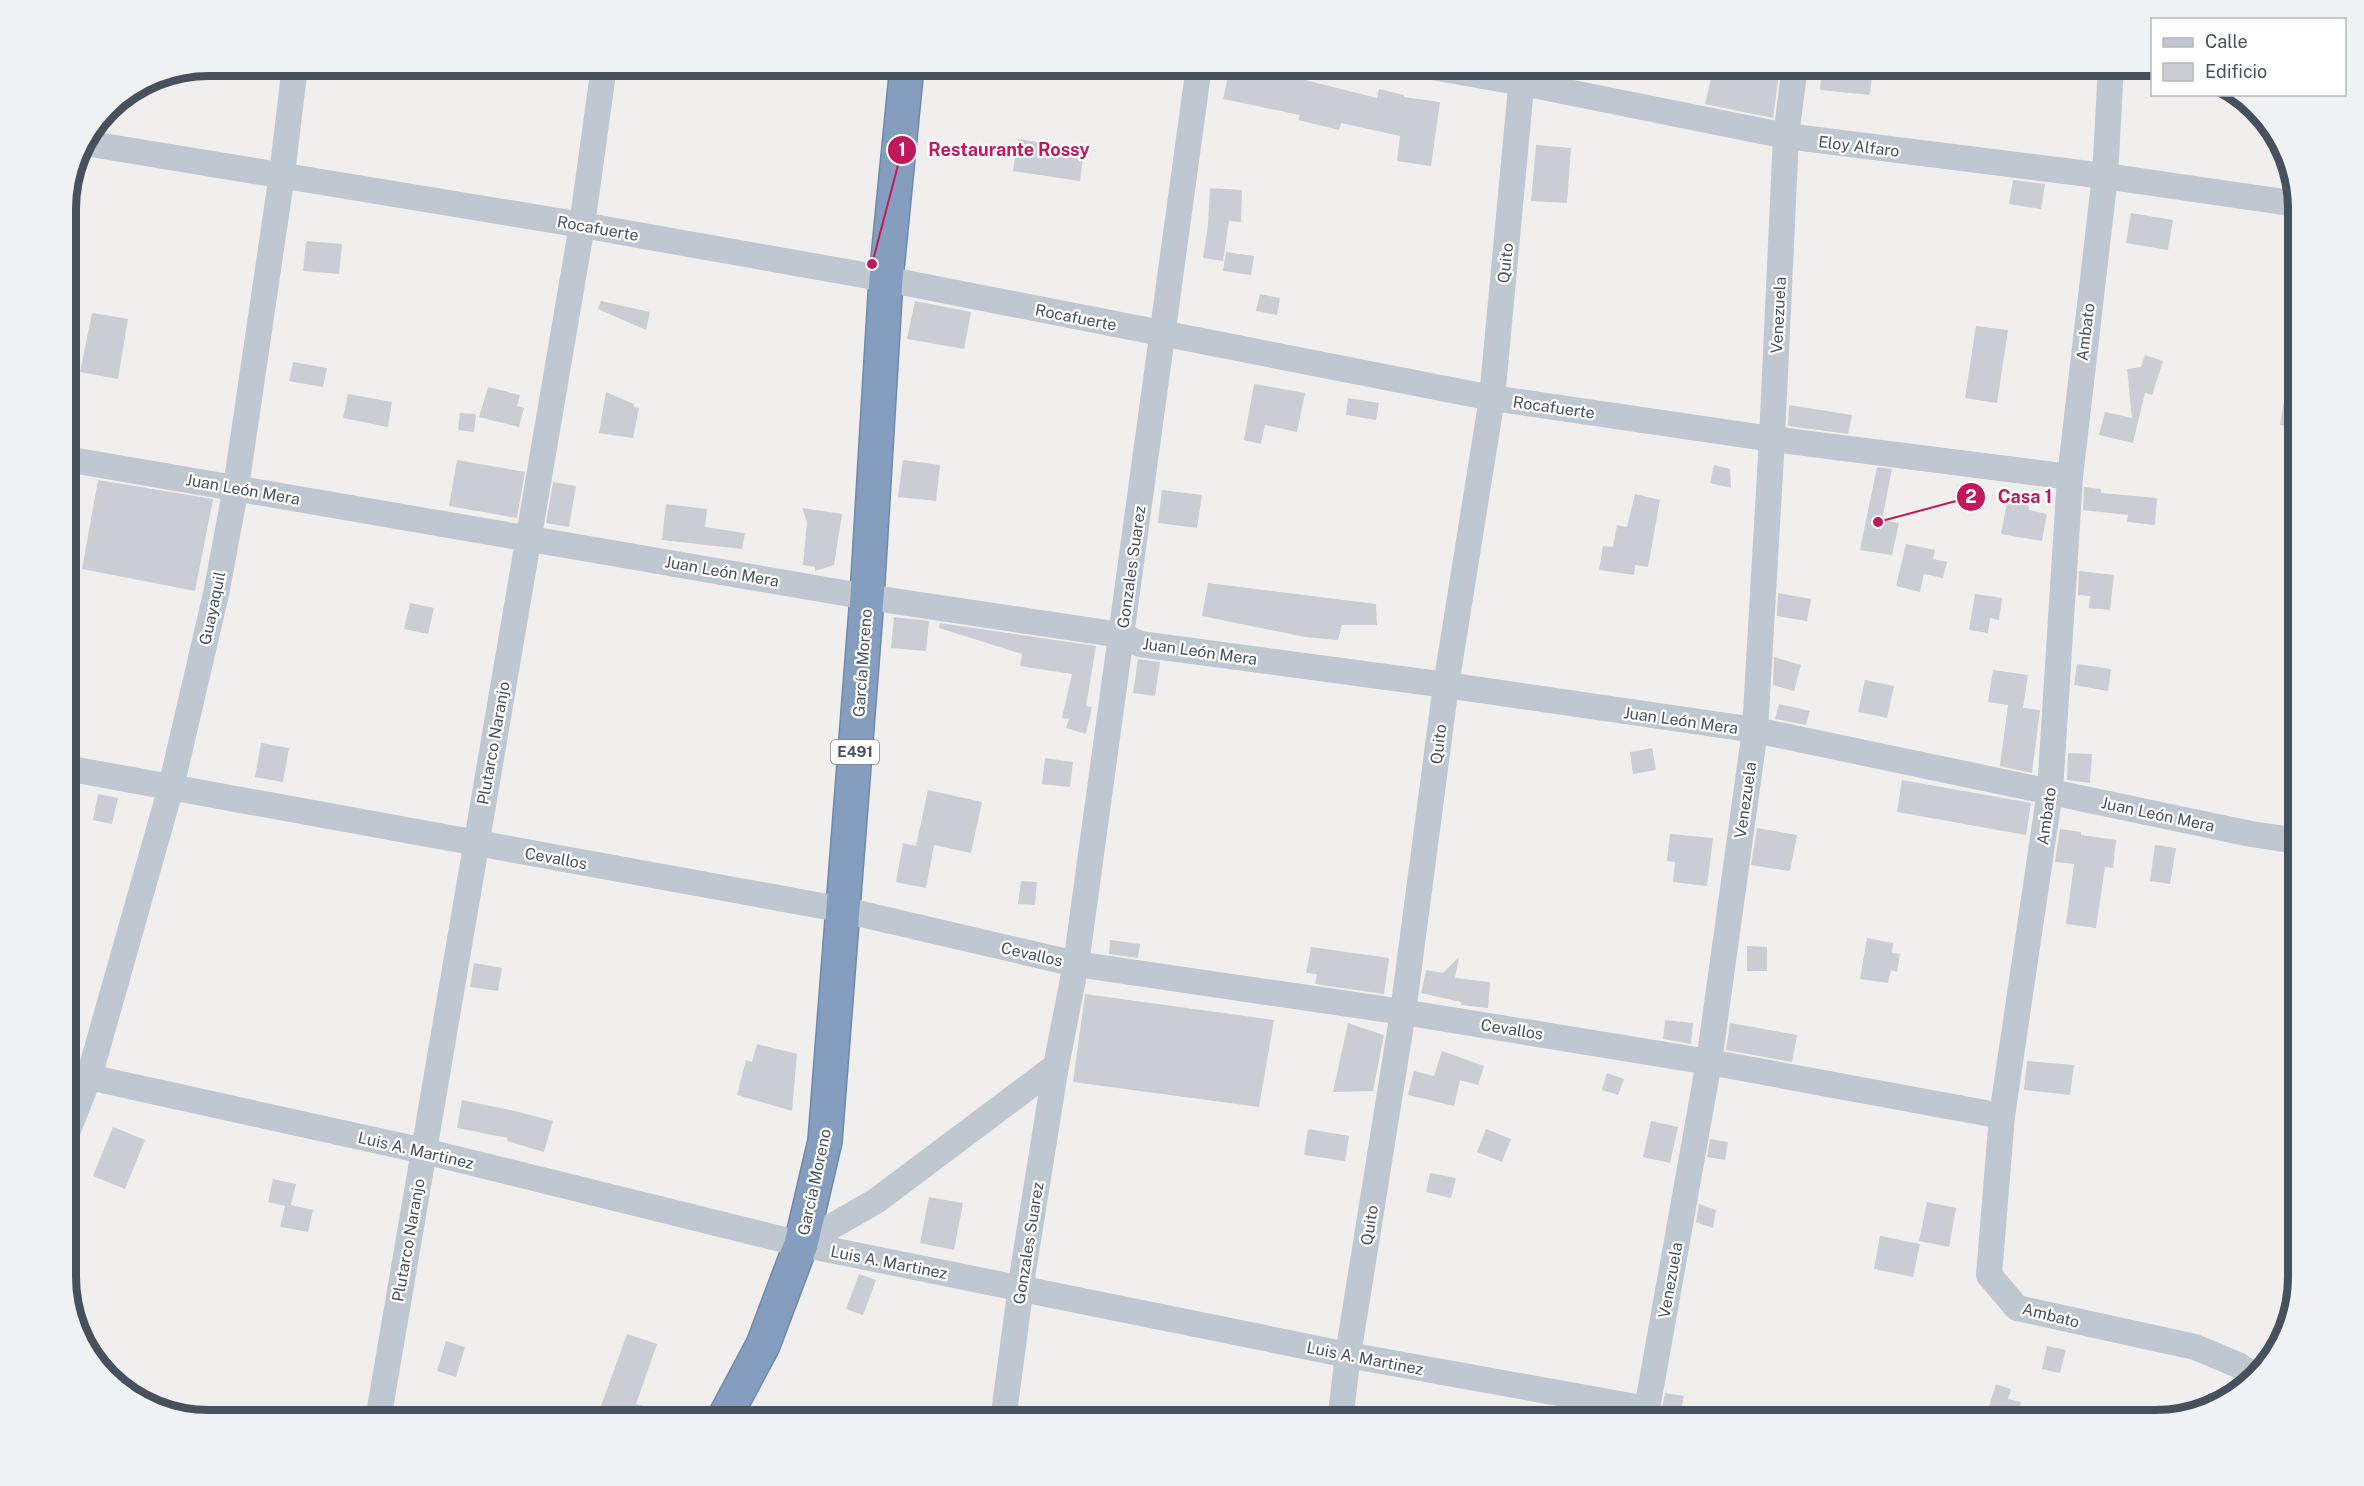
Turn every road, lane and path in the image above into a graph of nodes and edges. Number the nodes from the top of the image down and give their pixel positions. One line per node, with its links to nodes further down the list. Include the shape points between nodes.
1 (294, 76): 11 (street, Guayaquil)
2 (603, 76): 14 (street, Plutarco Naranjo)
3 (906, 76): 15 (highway, García Moreno / E491)
4 (1198, 76): 16 (street, Gonzales Suarez)
5 (1523, 76): 17 (street, Quito)
6 (1531, 76): 9 (street, Eloy Alfaro)
7 (1794, 76): 9 (street, Venezuela)
8 (2110, 76): 12 (street, Ambato)
9 (1786, 136): 12 (street, Eloy Alfaro); 18 (street, Venezuela)
10 (94, 144): 11 (street, Rocafuerte)
11 (282, 174): 14 (street, Rocafuerte); 21 (street, Guayaquil)
12 (2105, 176): 13 (street, Eloy Alfaro); 20 (street, Ambato)
13 (2287, 203)
14 (582, 225): 15 (street, Rocafuerte); 22 (street, Plutarco Naranjo)
15 (886, 279): 16 (street, Rocafuerte); 23 (highway, García Moreno / E491)
16 (1163, 335): 17 (street, Rocafuerte); 24 (street, Gonzales Suarez)
17 (1492, 398): 18 (street, Rocafuerte); 25 (street, Quito)
18 (1772, 439): 20 (street, Rocafuerte); 26 (street, Venezuela)
19 (77, 461): 21 (street, Juan León Mera)
20 (2070, 477): 29 (street, Ambato)
21 (236, 487): 22 (street, Juan León Mera); 28 (street, Guayaquil, via 216,594)
22 (529, 538): 23 (street, Juan León Mera); 31 (street, Plutarco Naranjo)
23 (867, 597): 24 (street, Juan León Mera); 32 (highway, García Moreno / E491)
24 (1121, 635): 25 (street, Juan León Mera, via 1140,644); 33 (street, Gonzales Suarez)
25 (1446, 685): 26 (street, Juan León Mera); 34 (street, Quito)
26 (1755, 730): 29 (street, Juan León Mera); 35 (street, Venezuela)
27 (77, 770): 28 (street, Cevallos)
28 (171, 787): 31 (street, Cevallos); 37 (street, Guayaquil)
29 (2050, 791): 30 (street, Juan León Mera); 38 (street, Ambato)
30 (2288, 839)
31 (476, 844): 32 (street, Cevallos); 39 (street, Plutarco Naranjo)
32 (843, 910): 33 (street, Cevallos); 40 (highway, García Moreno / E491, via 825,1141)
33 (1076, 964): 34 (street, Cevallos); 36 (street, Gonzales Suarez)
34 (1403, 1012): 35 (street, Cevallos); 42 (street, Quito)
35 (1709, 1062): 38 (street, Cevallos); 49 (street, Venezuela)
36 (1056, 1066): 40 (street, via 876,1201); 41 (street, Gonzales Suarez)
37 (78, 1075): 39 (street, Luis A. Martinez)
38 (2002, 1116): 43 (street, Ambato, via 1989,1275 2017,1308 2195,1347)
39 (424, 1151): 40 (street, Luis A. Martinez); 44 (street, Plutarco Naranjo)
40 (801, 1244): 41 (street, Luis A. Martinez); 45 (highway, García Moreno / E491, via 763,1345)
41 (1022, 1288): 42 (street, Luis A. Martinez); 46 (street, Gonzales Suarez)
42 (1348, 1355): 47 (street, Quito); 48 (street, Luis A. Martinez)
43 (2247, 1371)
44 (380, 1410)
45 (728, 1410)
46 (1004, 1410)
47 (1341, 1410)
48 (1621, 1410)
49 (1647, 1410)

